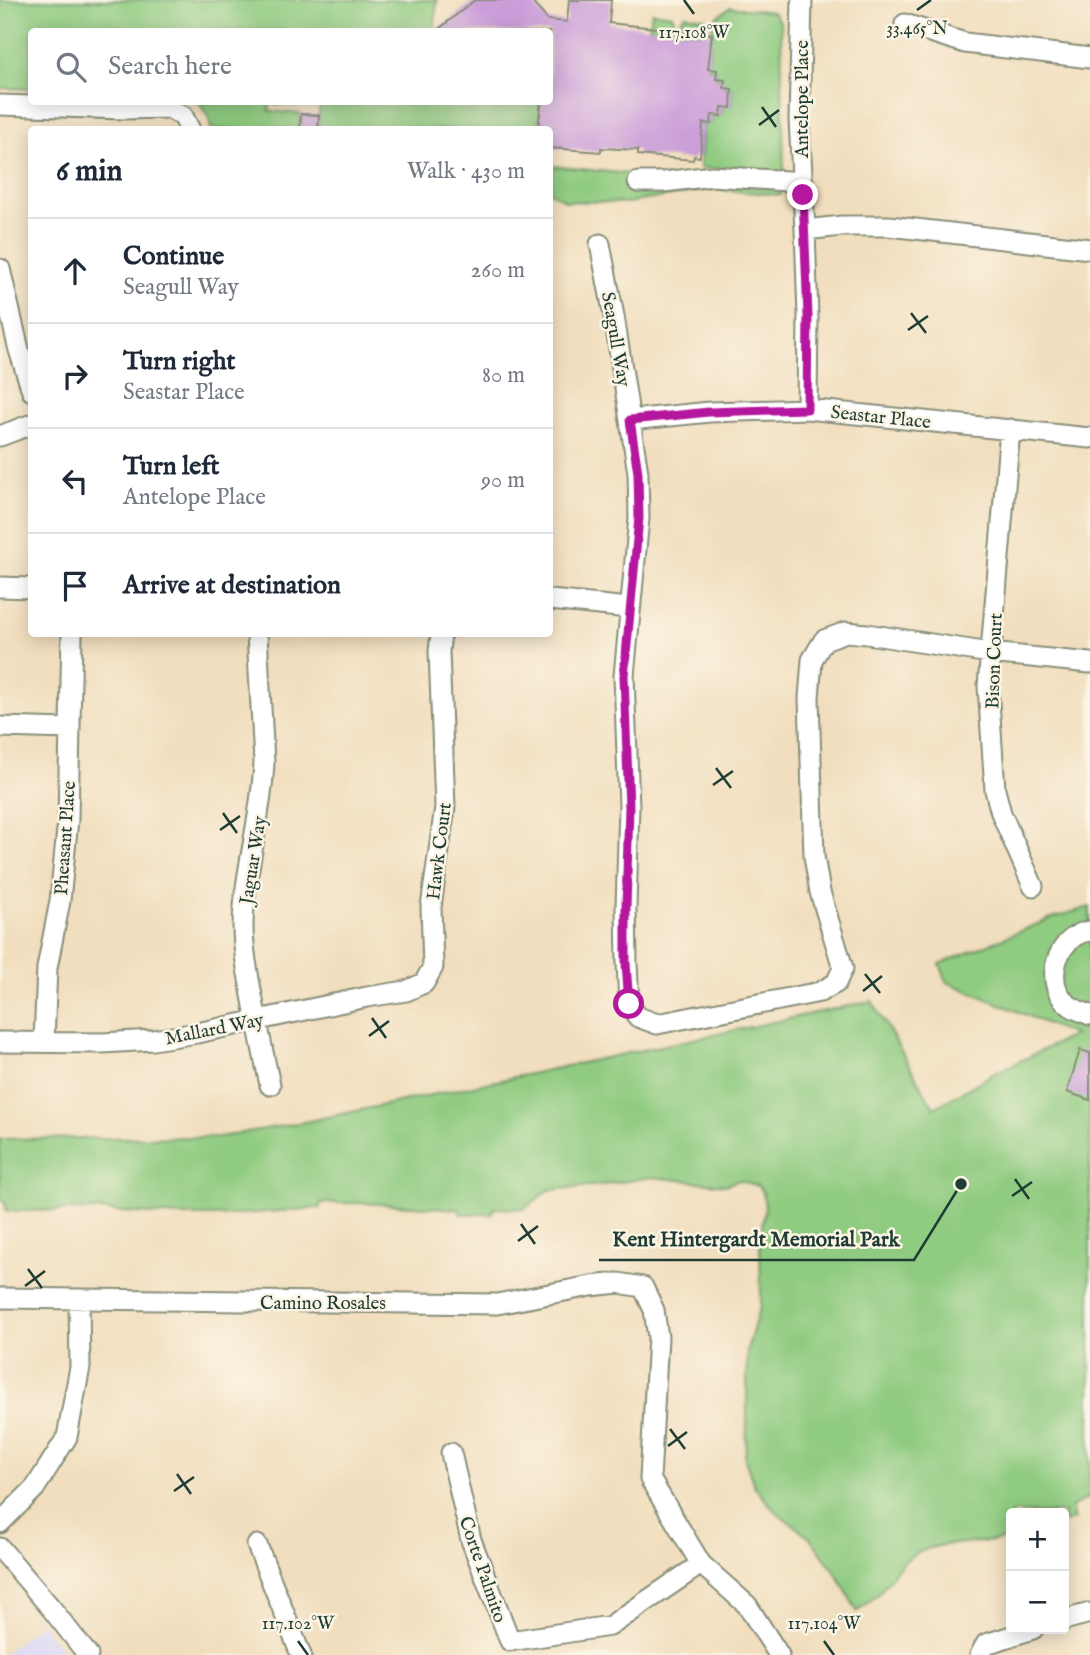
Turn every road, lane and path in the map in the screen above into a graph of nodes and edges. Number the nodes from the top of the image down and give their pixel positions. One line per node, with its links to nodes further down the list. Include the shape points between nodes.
1 (793, 0): 2 (street)
2 (802, 0): 8 (street, Antelope Place, via 799,120)
3 (905, 24): 4 (street, via 965,43)
4 (1090, 58)
5 (0, 105): 6 (street, via 169,108)
6 (187, 123)
7 (638, 182): 8 (street, via 712,176)
8 (803, 182): 9 (street, Antelope Place)
9 (806, 230): 11 (street, via 889,226); 14 (street, Antelope Place)
10 (600, 244): 15 (street, Seagull Way)
11 (1090, 249)
12 (0, 269): 13 (street)
13 (28, 378)
14 (807, 409): 15 (street, Seastar Place); 17 (street, Seastar Place)
15 (630, 420): 23 (street, Seagull Way, via 639,518)
16 (28, 426): 18 (street)
17 (1010, 429): 19 (street, Seastar Place); 27 (street, Bison Court)
18 (0, 436)
19 (1090, 438)
20 (0, 587): 21 (street)
21 (28, 588)
22 (553, 600): 23 (street)
23 (629, 608): 27 (street, Seagull Way, via 624,676 629,807 626,963 629,1004 638,1017 657,1024 820,992 836,984 843,968 820,892 814,843 809,698 812,660 824,640 846,632)
24 (72, 637): 30 (street, Pheasant Place)
25 (257, 637): 35 (street, Jaguar Way, via 263,783 243,924)
26 (441, 637): 33 (street, Hawk Court, via 445,807 431,907 433,967)
27 (990, 653): 28 (street); 31 (street, Bison Court, via 995,790)
28 (1090, 663)
29 (0, 727): 30 (street)
30 (69, 729): 36 (street, Pheasant Place, via 68,819 60,901 47,968)
31 (1033, 886)
32 (1090, 931): 34 (street, via 1069,942 1054,974 1068,1004)
33 (424, 983): 35 (street, Mallard Way, via 406,991)
34 (1090, 1015)
35 (256, 1020): 36 (street, Mallard Way, via 153,1040 102,1044); 38 (street, Jaguar Way)
36 (44, 1041): 37 (street, Mallard Way)
37 (0, 1042)
38 (270, 1085)
39 (0, 1298): 40 (street, Camino Rosales)
40 (79, 1300): 42 (street, via 80,1367 67,1437 35,1488); 45 (street, Camino Rosales, via 497,1304 591,1286 618,1283 643,1287 654,1310 658,1337 650,1479)
41 (451, 1453): 45 (street, Corte Palmito, via 471,1540 510,1641 610,1626)
42 (0, 1523)
43 (257, 1545): 50 (street)
44 (0, 1548): 49 (street)
45 (701, 1564): 51 (street, via 747,1605)
46 (1090, 1613): 47 (street)
47 (1069, 1619)
48 (1017, 1634): 52 (street, via 986,1644)
49 (88, 1655)
50 (301, 1655)
51 (779, 1655)
52 (980, 1655)

